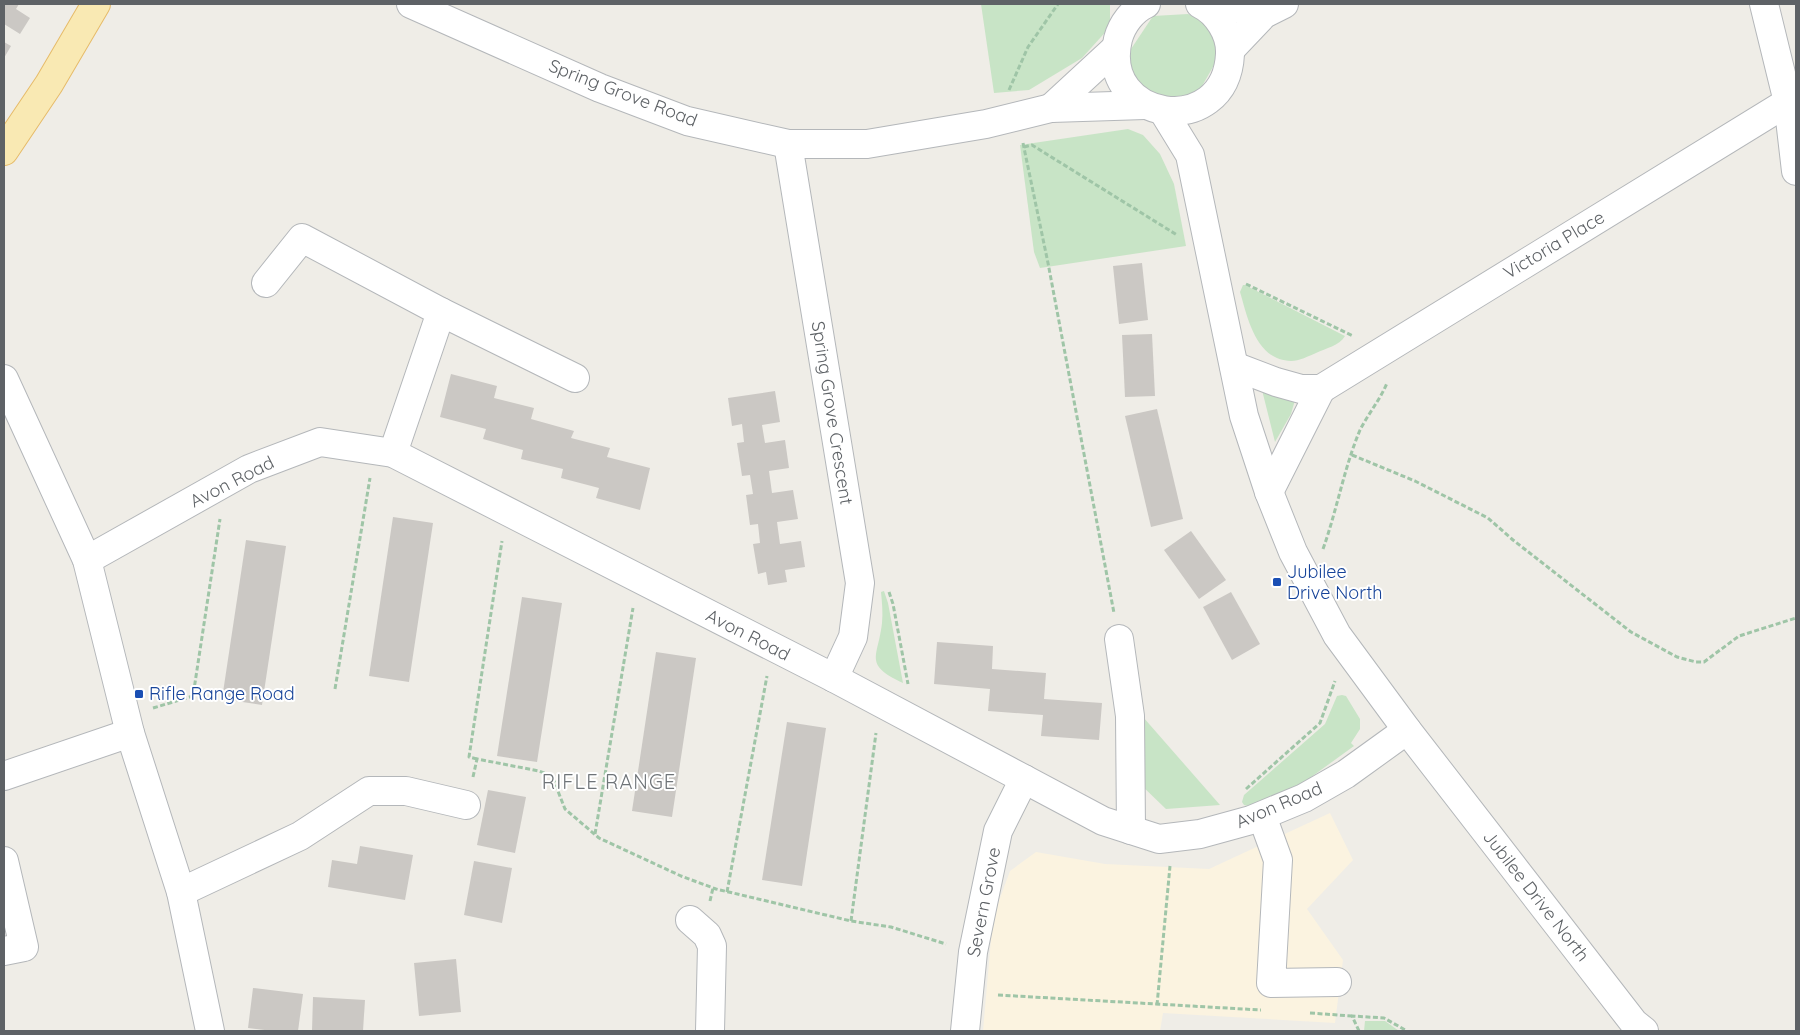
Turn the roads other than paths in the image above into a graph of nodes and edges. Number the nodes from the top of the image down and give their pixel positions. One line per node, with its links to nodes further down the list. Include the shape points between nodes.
1 (96, 4): 15 (main road, via 50,84)
2 (411, 4): 14 (street, Spring Grove Road, via 600,88 686,121)
3 (1200, 4): 9 (street, via 1218,18)
4 (1213, 4): 7 (street)
5 (1764, 4): 11 (street)
6 (1135, 8): 8 (street, via 1120,31)
7 (1274, 9): 9 (street)
8 (1116, 48): 12 (street, Spring Grove Road); 13 (street, Jubilee Drive North, via 1116,65 1122,81 1132,94)
9 (1230, 50): 10 (street, via 1224,80 1216,93)
10 (1204, 102): 13 (street, Spring Grove Road, via 1191,109 1177,111); 16 (street, Jubilee Drive North)
11 (1788, 102): 17 (street); 23 (street, Victoria Place)
12 (1051, 108): 13 (street, Spring Grove Road); 14 (street, Spring Grove Road, via 986,124 867,144)
13 (1154, 108): 16 (street, Jubilee Drive North)
14 (788, 144): 28 (street, Spring Grove Crescent, via 860,583 853,637)
15 (4, 152)
16 (1190, 155): 20 (street, Jubilee Drive North)
17 (1796, 171)
18 (266, 283): 19 (street, via 302,238)
19 (441, 312): 21 (street); 24 (street)
20 (1234, 366): 23 (street, via 1301,389); 25 (street, Jubilee Drive North, via 1244,416)
21 (575, 378)
22 (4, 379): 26 (street)
23 (1321, 389): 25 (street)
24 (384, 451): 26 (street, Avon Road, via 320,442 250,469); 28 (street, Avon Road)
25 (1269, 492): 30 (street, Jubilee Drive North, via 1293,552 1337,635)
26 (88, 560): 29 (street)
27 (1118, 639): 35 (street, via 1130,716)
28 (834, 678): 32 (street, Avon Road)
29 (128, 724): 31 (street); 37 (street)
30 (1407, 730): 34 (street, Avon Road, via 1346,774 1304,798); 44 (street, Jubilee Drive North, via 1634,1023)
31 (4, 776)
32 (1024, 779): 35 (street, Avon Road, via 1103,821); 43 (street, Severn Grove, via 998,831 973,952)
33 (466, 805): 37 (street, via 406,791 369,791 300,836)
34 (1262, 816): 35 (street, Avon Road, via 1200,834 1159,839); 40 (street, via 1278,860 1270,983)
35 (1131, 830)
36 (4, 861): 39 (street, via 24,947)
37 (181, 892): 41 (street)
38 (690, 920): 42 (street, via 707,935 712,946)
39 (4, 951)
40 (1337, 982)
41 (210, 1031)
42 (710, 1031)
43 (965, 1031)
44 (1644, 1031)

